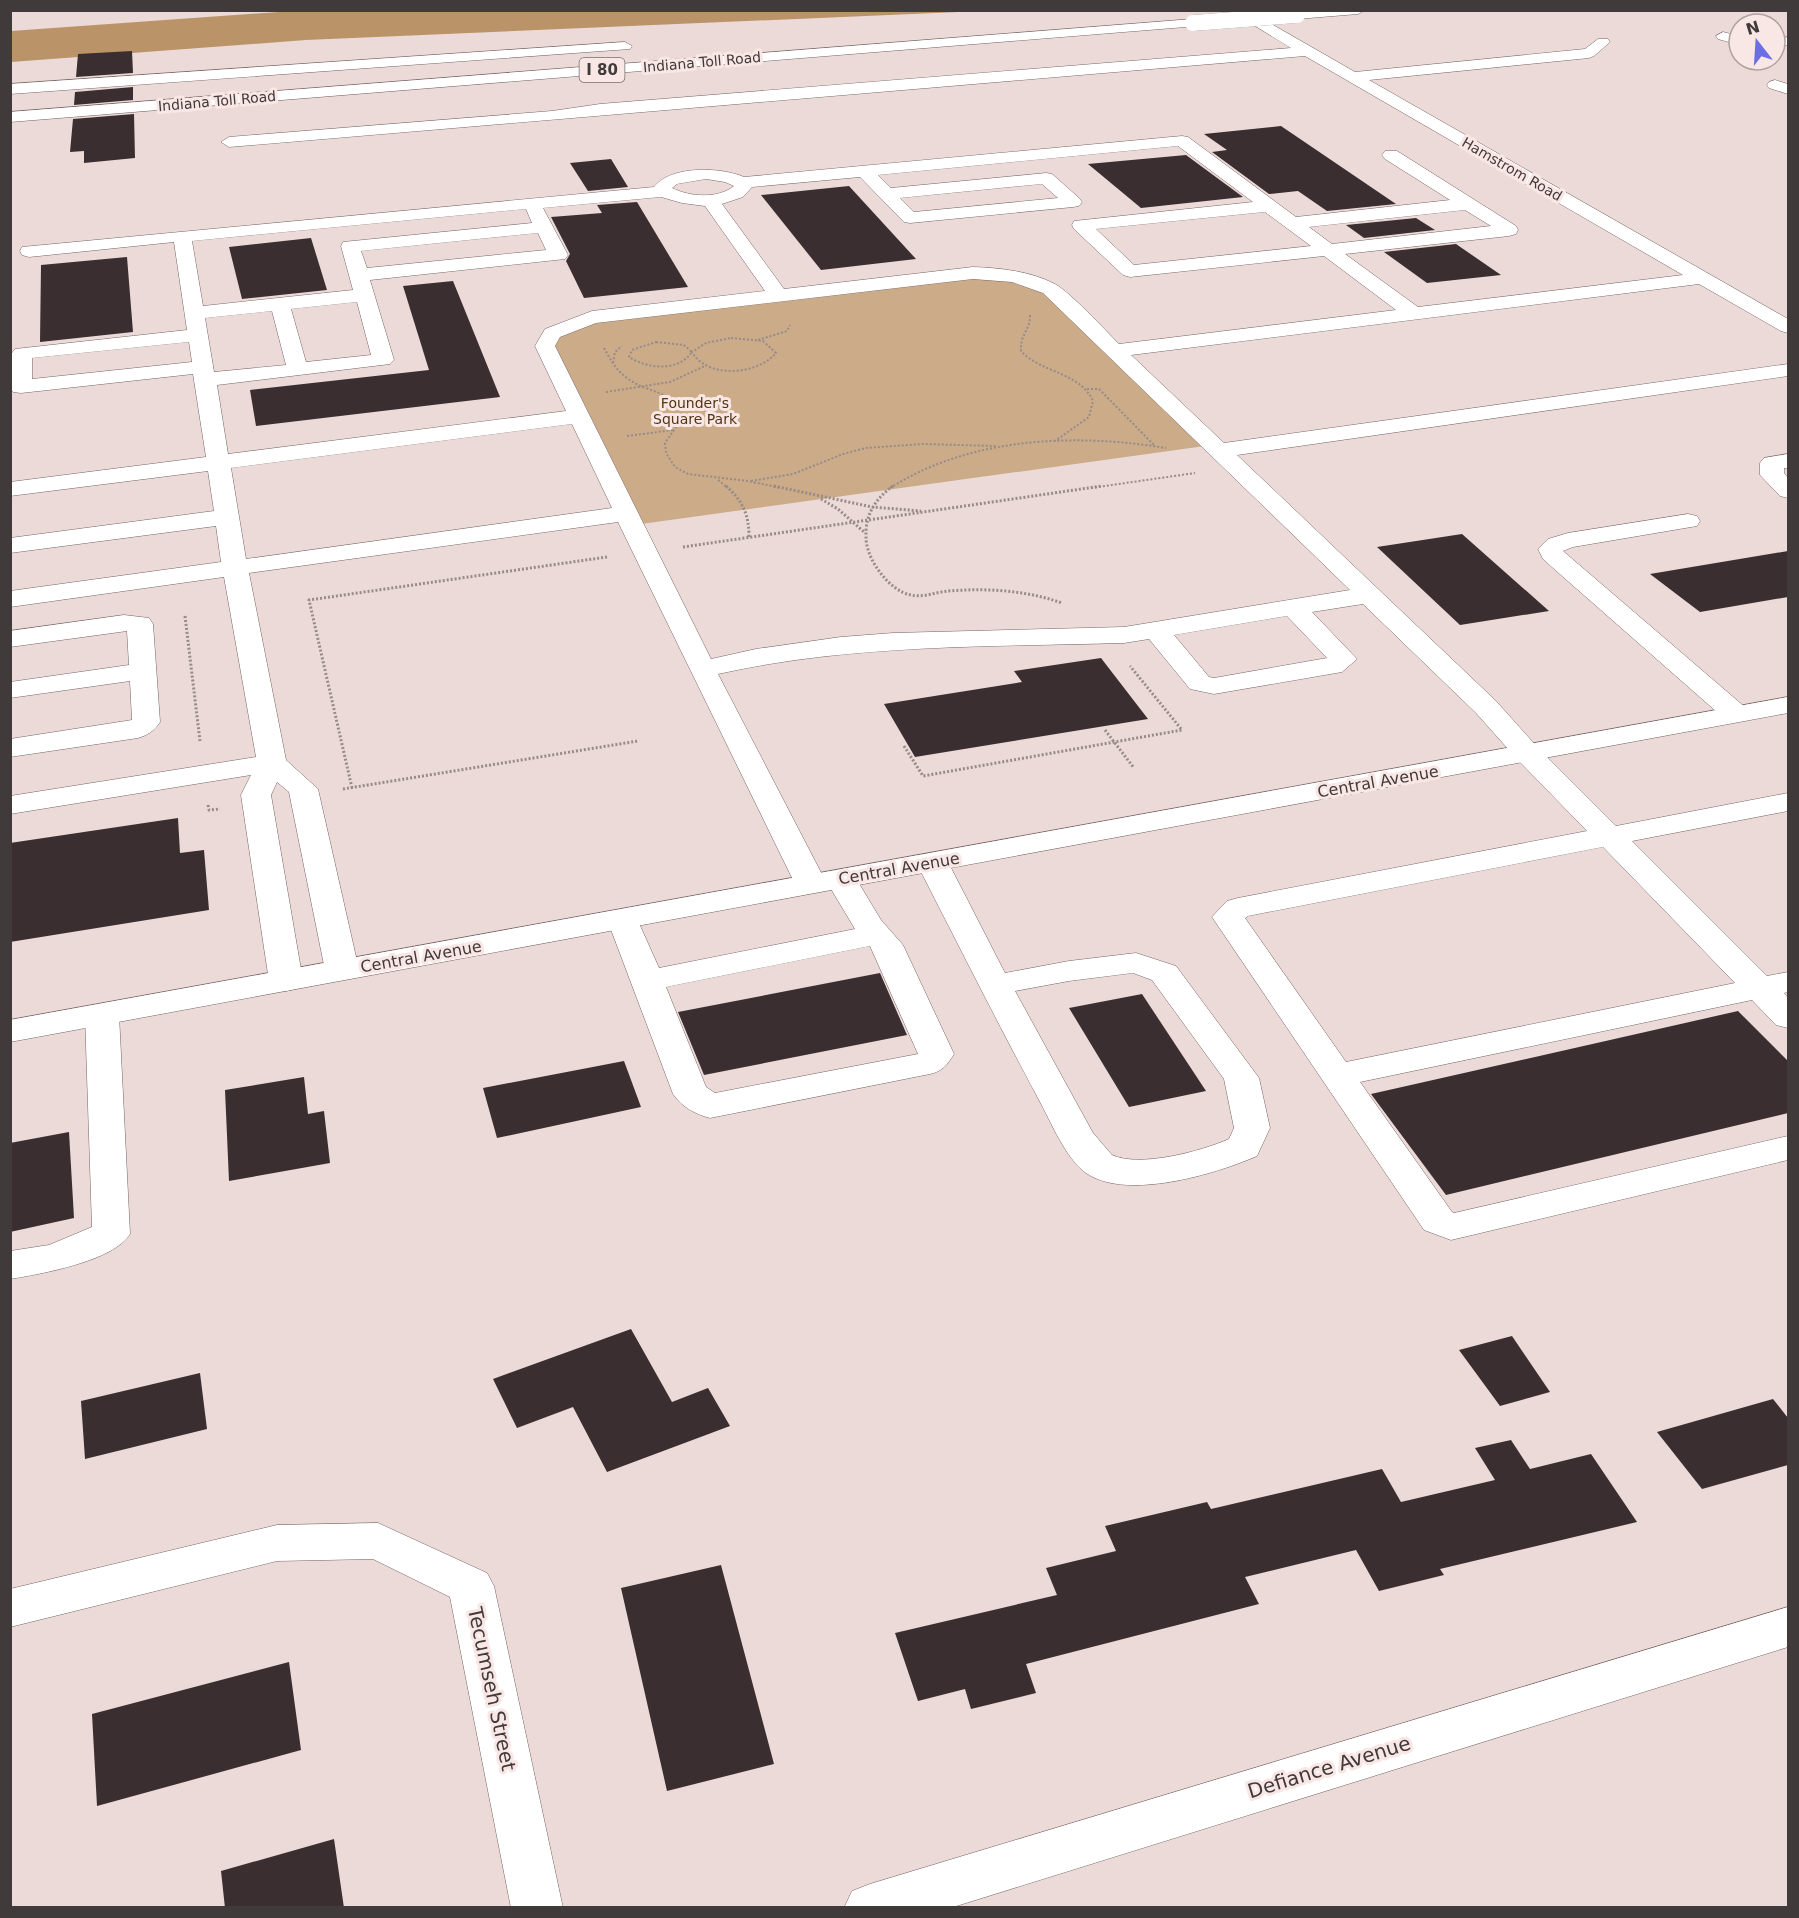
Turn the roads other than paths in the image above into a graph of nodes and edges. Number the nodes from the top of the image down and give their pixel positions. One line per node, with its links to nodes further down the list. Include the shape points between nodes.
1 (1236, 10): 7 (main road, Hamstrom Road)
2 (1358, 10): 10 (main road, Indiana Toll Road / I 80, bridge)
3 (1723, 36): 4 (main road)
4 (1727, 37)
5 (1603, 42): 8 (main road, via 1588,53)
6 (638, 45): 9 (main road, Indiana Toll Road / I 80)
7 (1306, 51): 8 (main road, Hamstrom Road); 11 (main road)
8 (1351, 76): 37 (main road, Hamstrom Road)
9 (10, 89)
10 (10, 117)
11 (229, 142)
12 (1391, 155): 20 (main road)
13 (864, 171): 14 (main road); 16 (main road); 21 (main road, via 1182,141)
14 (742, 183): 15 (main road, via 718,175 693,175 666,183); 17 (main road, via 740,191)
15 (664, 191): 17 (main road, via 676,197); 19 (main road)
16 (887, 194): 18 (main road, via 1046,178); 18 (main road, via 910,218)
17 (710, 200): 39 (main road)
18 (1073, 202): 25 (main road)
19 (532, 204): 26 (main road); 29 (main road)
20 (1468, 204): 24 (main road); 32 (main road, via 1509,230)
21 (1269, 206): 22 (main road); 24 (main road)
22 (1210, 212): 23 (main road); 27 (main road)
23 (1146, 219): 25 (main road); 28 (main road)
24 (1292, 223): 32 (main road)
25 (1098, 224): 35 (main road, via 1081,225 1130,271)
26 (544, 227): 36 (main road, via 350,246); 36 (main road, via 558,255)
27 (1228, 227)
28 (1163, 234)
29 (182, 237): 33 (main road); 41 (main road)
30 (1246, 242): 34 (main road)
31 (1181, 249): 35 (main road)
32 (1328, 250): 34 (main road); 42 (main road)
33 (29, 251)
34 (1264, 257): 35 (main road)
35 (1198, 264)
36 (359, 274): 38 (main road)
37 (1703, 278): 42 (main road); 43 (main road, Hamstrom Road)
38 (364, 295): 40 (main road); 46 (main road, via 383,360)
39 (778, 295): 45 (main road, via 991,273 1026,278 1050,289); 49 (main road, via 592,317 552,333 546,345)
40 (280, 304): 41 (main road); 46 (main road)
41 (194, 313): 44 (main road)
42 (1414, 314): 45 (main road)
43 (1788, 327)
44 (198, 335): 48 (main road); 48 (main road, via 22,353 21,387)
45 (1114, 351): 50 (main road)
46 (298, 370): 48 (main road)
47 (1788, 370): 50 (main road)
48 (204, 373): 52 (main road)
49 (580, 416): 52 (main road); 55 (main road)
50 (1218, 451): 60 (main road)
51 (1788, 461): 54 (main road, via 1772,463 1772,475)
52 (219, 462): 53 (main road); 56 (main road)
53 (10, 489)
54 (1788, 491)
55 (628, 513): 59 (main road); 65 (main road)
56 (227, 518): 58 (main road); 59 (main road)
57 (1688, 521): 69 (main road, via 1568,540 1550,549)
58 (10, 546)
59 (235, 568): 61 (main road); 72 (main road)
60 (1368, 595): 62 (main road); 71 (main road, via 1486,707)
61 (10, 599)
62 (1293, 607): 63 (main road); 63 (main road, via 1342,659 1332,666 1214,686 1200,683)
63 (1156, 630): 65 (main road, via 1106,636 842,645)
64 (10, 639): 66 (main road, via 140,624)
65 (702, 669): 77 (main road)
66 (143, 671): 67 (main road); 70 (main road, via 146,722 138,729)
67 (10, 690)
68 (1788, 705): 69 (main road, Central Avenue)
69 (1736, 714): 71 (main road, Central Avenue)
70 (10, 748)
71 (1528, 754): 75 (main road); 76 (main road, Central Avenue)
72 (272, 763): 74 (main road); 80 (main road, via 303,789); 81 (main road, via 256,803)
73 (1788, 802): 75 (main road)
74 (10, 805)
75 (1612, 837): 84 (main road); 88 (main road, via 1238,908 1228,917)
76 (932, 862): 77 (main road, Central Avenue); 83 (main road)
77 (826, 881): 78 (main road, Central Avenue); 79 (main road)
78 (623, 919): 80 (main road, Central Avenue); 82 (main road)
79 (876, 935): 82 (main road); 82 (main road, via 887,945 937,1054 930,1063 711,1106 691,1094)
80 (342, 970): 81 (main road, Central Avenue)
81 (286, 981): 85 (main road, Central Avenue)
82 (647, 981)
83 (995, 985): 83 (main road, via 1080,1140 1099,1165 1124,1172 1160,1169 1208,1161 1244,1147 1252,1128 1241,1078 1164,973 1136,963)
84 (1774, 985): 86 (main road); 88 (main road)
85 (102, 1015): 87 (main road, Central Avenue); 90 (main road, via 111,1234 56,1258)
86 (1788, 1017)
87 (10, 1031)
88 (1339, 1075): 89 (main road, via 1438,1221 1451,1227)
89 (1788, 1148)
90 (10, 1265)
91 (10, 1608): 93 (main road, Tecumseh Street, via 277,1543 378,1541 471,1586)
92 (1788, 1627): 94 (main road, Defiance Avenue)
93 (537, 1908)
94 (870, 1908)

